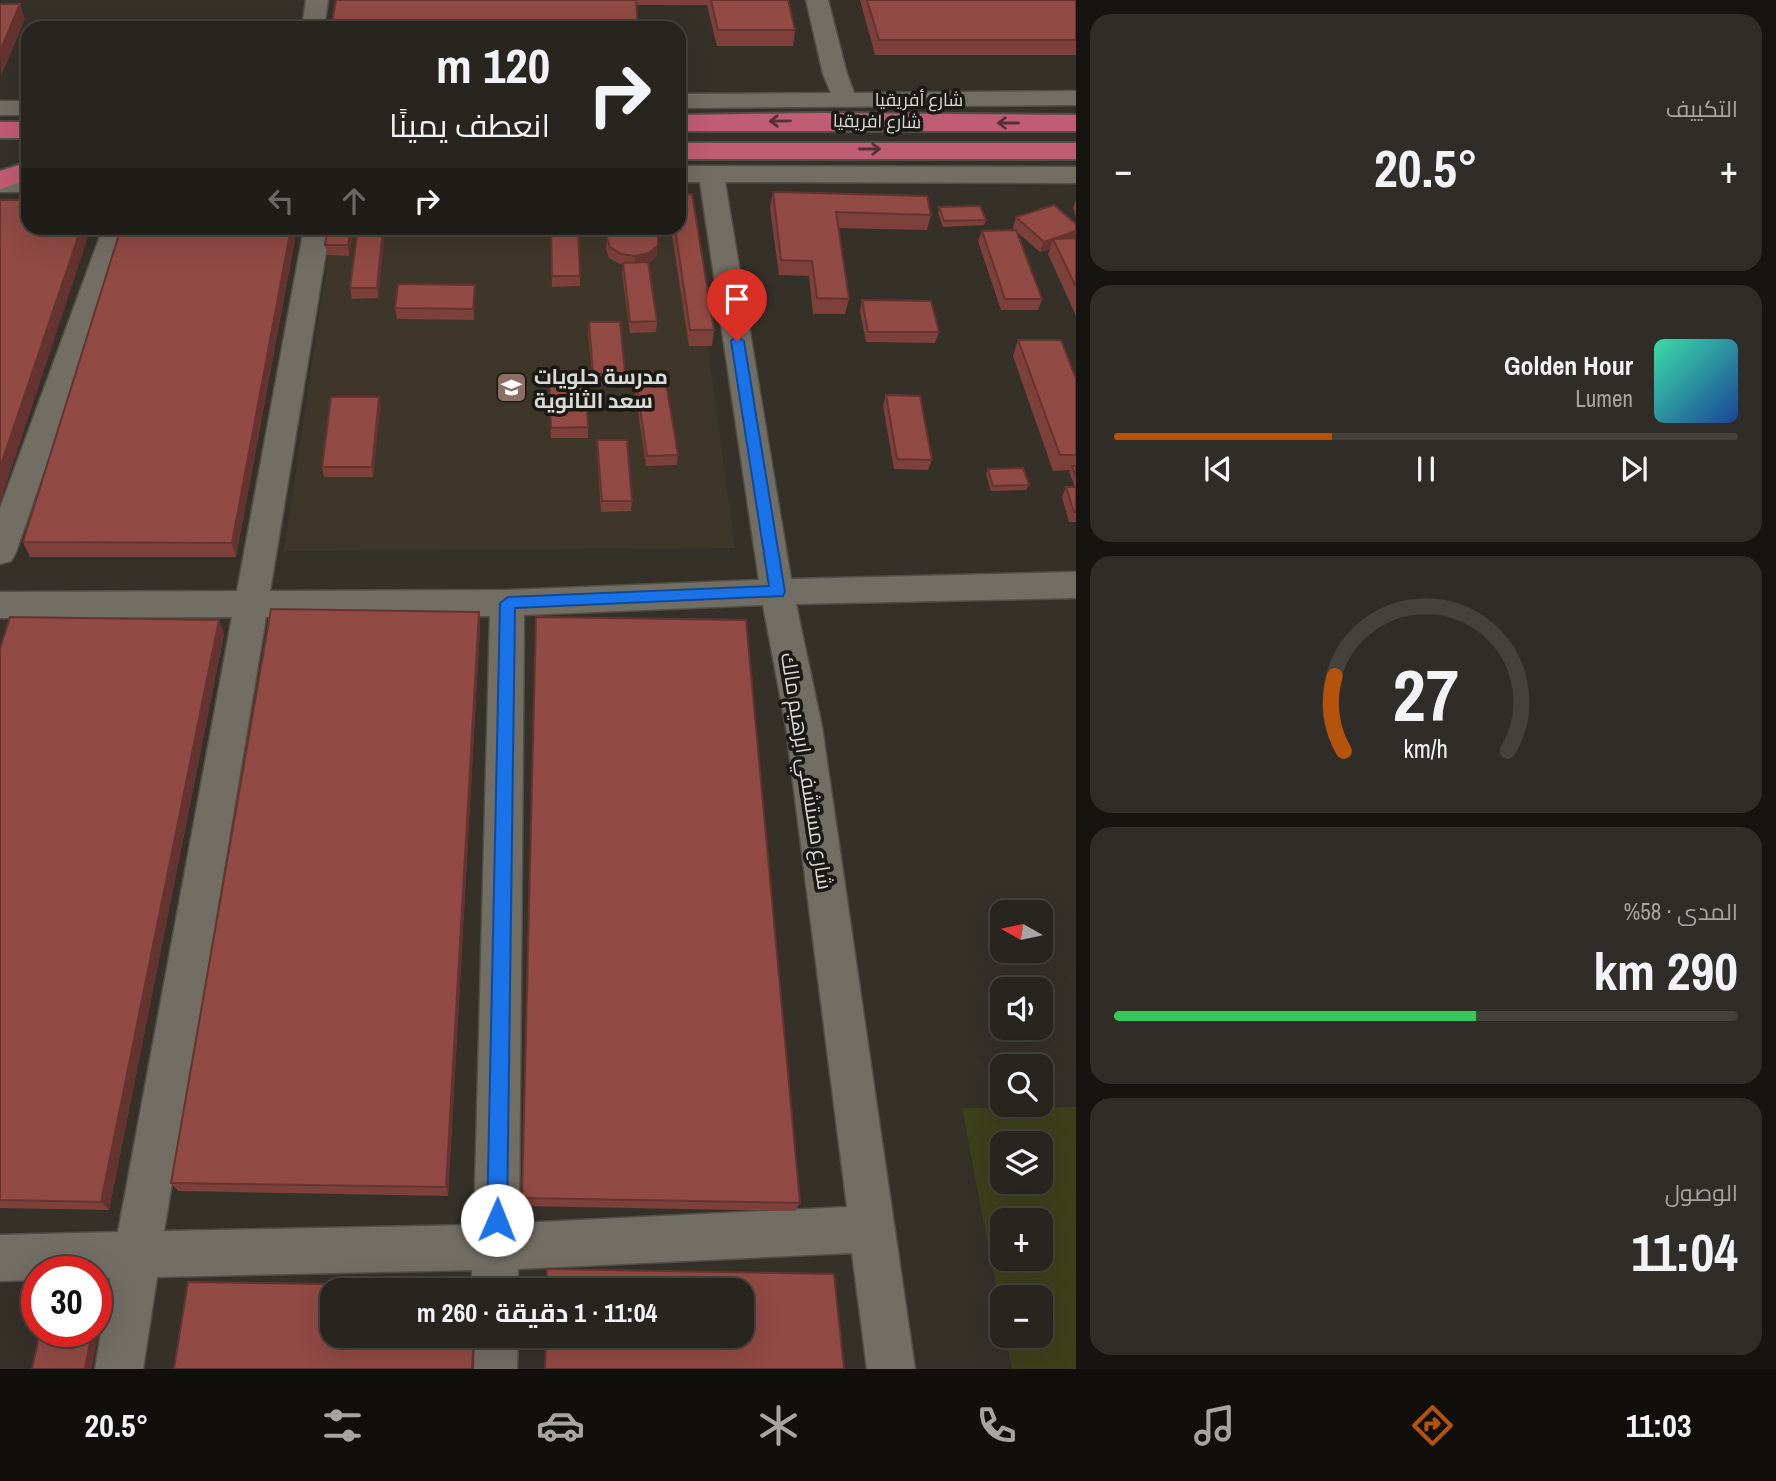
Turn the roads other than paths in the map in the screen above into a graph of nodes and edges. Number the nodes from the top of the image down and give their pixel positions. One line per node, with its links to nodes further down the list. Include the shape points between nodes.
1 (317, 0): 3 (street)
2 (817, 0): 5 (street)
3 (314, 21)
4 (1076, 98): 5 (street, شارع أفريقيا)
5 (845, 99): 6 (street, شارع أفريقيا)
6 (686, 101)
7 (0, 108): 8 (street)
8 (21, 108)
9 (686, 123): 10 (highway, شارع افريقيا, one-way to 9)
10 (962, 123): 11 (highway, شارع افريقيا, one-way to 10); 14 (highway, via 976,136)
11 (1064, 123): 16 (highway)
12 (0, 130): 13 (highway)
13 (21, 130)
14 (971, 149): 15 (highway, شارع افريقيا, one-way to 14); 16 (highway, شارع افريقيا)
15 (686, 151)
16 (1072, 159): 20 (street)
17 (21, 160): 18 (highway)
18 (0, 161)
19 (21, 173): 21 (highway)
20 (696, 174): 27 (street, شارع مستشفي ابرهيم مالك, via 715,209)
21 (0, 183): 22 (street)
22 (21, 184)
23 (113, 235): 25 (street)
24 (316, 235): 28 (street)
25 (0, 552)
26 (1076, 585): 27 (street)
27 (777, 592): 29 (street); 31 (street, شارع مستشفي ابرهيم مالك, via 804,727)
28 (251, 603): 29 (street); 30 (street); 32 (street)
29 (508, 603): 34 (street)
30 (0, 606)
31 (870, 1229): 34 (street); 38 (street, شارع مستشفي ابرهيم مالك)
32 (137, 1256): 33 (street); 34 (street); 36 (street)
33 (0, 1258)
34 (496, 1268)
35 (494, 1348): 37 (street)
36 (119, 1369)
37 (494, 1369)
38 (891, 1369)

